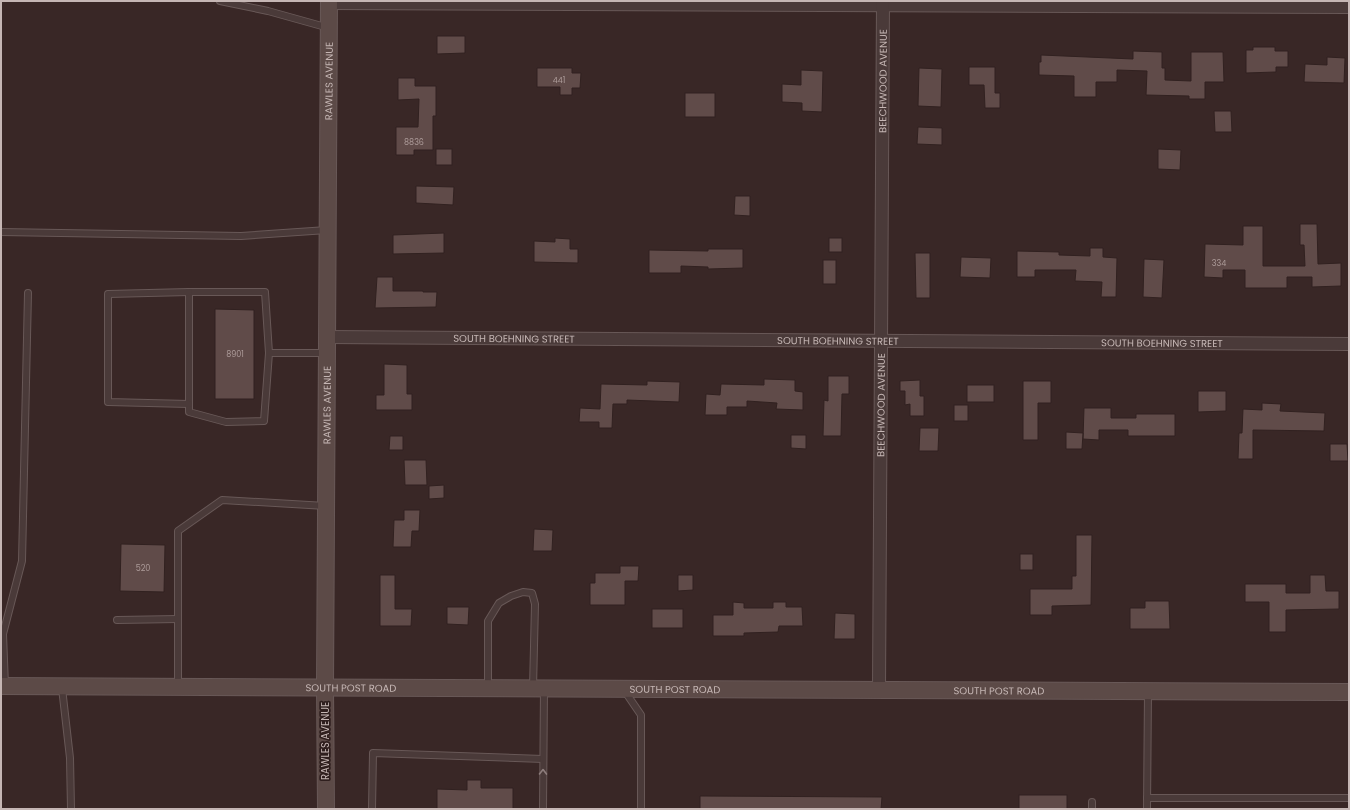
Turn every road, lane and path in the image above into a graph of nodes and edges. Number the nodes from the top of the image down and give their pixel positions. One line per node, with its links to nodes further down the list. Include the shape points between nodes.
1 (220, 1): 5 (lane)
2 (329, 2): 3 (street); 5 (main road, RAWLES AVENUE)
3 (883, 3): 4 (street); 10 (street, BEECHWOOD AVENUE)
4 (1349, 7)
5 (328, 28): 6 (main road, RAWLES AVENUE)
6 (327, 230): 7 (lane, via 241,236); 12 (main road, RAWLES AVENUE)
7 (1, 232)
8 (189, 292): 13 (lane, via 265,292); 14 (lane); 14 (lane, via 108,294 108,402)
9 (28, 293): 18 (lane, via 22,561 3,634)
10 (881, 341): 11 (street, SOUTH BOEHNING STREET); 12 (street, SOUTH BOEHNING STREET); 25 (street, BEECHWOOD AVENUE)
11 (1349, 344)
12 (326, 345): 13 (lane); 15 (main road, RAWLES AVENUE)
13 (269, 353): 14 (lane, via 264,421 226,422 189,412)
14 (189, 404)
15 (326, 506): 17 (lane, via 222,500 178,531); 21 (main road, RAWLES AVENUE)
16 (117, 620): 17 (lane)
17 (178, 620): 20 (lane)
18 (3, 686): 19 (main road, SOUTH POST ROAD)
19 (62, 686): 20 (main road, SOUTH POST ROAD); 32 (lane, via 70,758)
20 (178, 687): 21 (main road, SOUTH POST ROAD)
21 (325, 687): 22 (main road, SOUTH POST ROAD); 33 (main road, RAWLES AVENUE)
22 (488, 688): 23 (main road, SOUTH POST ROAD); 23 (lane, via 488,621 498,603 523,592 532,593 535,604)
23 (539, 688): 24 (main road, SOUTH POST ROAD); 28 (lane)
24 (623, 689): 25 (main road, SOUTH POST ROAD); 36 (lane, via 641,715)
25 (879, 690): 26 (main road, SOUTH POST ROAD)
26 (1148, 691): 27 (main road, SOUTH POST ROAD); 29 (lane)
27 (1349, 692)
28 (543, 759): 34 (lane, via 373,753); 35 (lane, one-way to 28)
29 (1147, 798): 30 (lane); 38 (lane)
30 (1349, 798)
31 (1092, 802): 37 (lane)
32 (71, 809)
33 (326, 809)
34 (372, 809)
35 (543, 809)
36 (641, 809)
37 (1092, 809)
38 (1147, 809)

